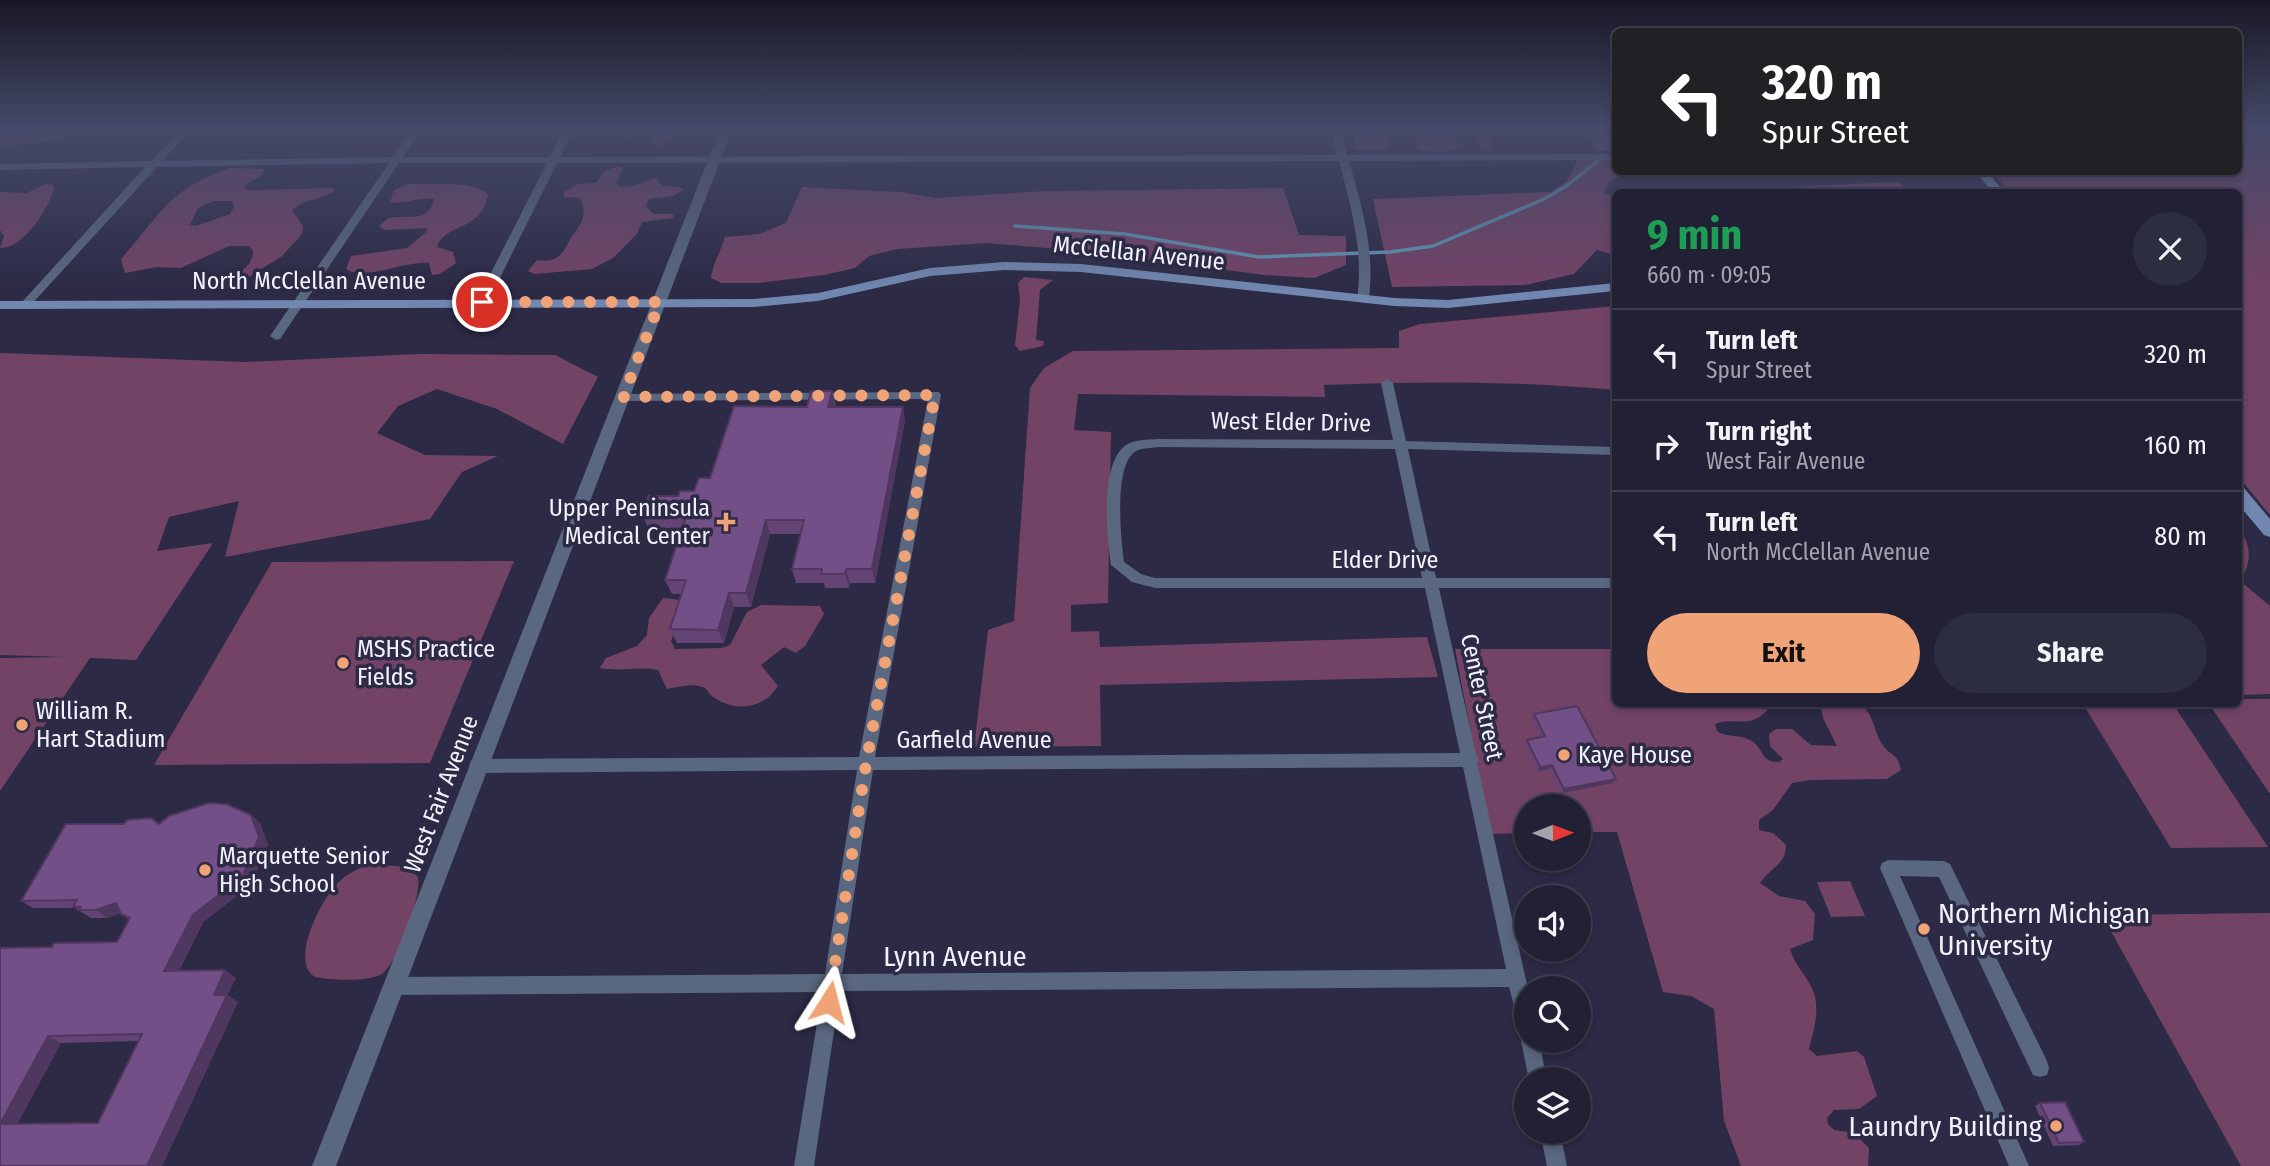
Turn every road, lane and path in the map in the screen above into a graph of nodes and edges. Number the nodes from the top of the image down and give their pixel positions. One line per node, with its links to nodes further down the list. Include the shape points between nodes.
1 (139, 181): 11 (street)
2 (381, 181): 12 (street)
3 (542, 181): 8 (street)
4 (706, 181): 9 (street, West Fair Avenue)
5 (1349, 181): 7 (street, via 1365,255)
6 (1612, 286): 7 (main road, McClellan Avenue, via 1448,304)
7 (1363, 299): 9 (main road, McClellan Avenue, via 1048,265 940,271 788,301)
8 (482, 302): 9 (main road, North McClellan Avenue); 12 (main road, North McClellan Avenue)
9 (660, 302): 15 (street, West Fair Avenue)
10 (0, 304): 11 (main road, North McClellan Avenue)
11 (26, 304): 12 (main road, North McClellan Avenue)
12 (297, 305): 13 (street)
13 (276, 336)
14 (1387, 383): 16 (street, Center Street)
15 (623, 397): 24 (street, via 935,395); 25 (street, West Fair Avenue)
16 (1401, 446): 17 (street, West Elder Drive); 20 (street, West Elder Drive, via 1158,443 1131,448 1120,460 1114,547 1118,565 1137,579); 21 (street, Center Street)
17 (1612, 451)
18 (2242, 497): 19 (main road)
19 (2270, 531)
20 (1155, 583): 21 (street, Elder Drive)
21 (1433, 583): 22 (street, Elder Drive); 23 (street, Center Street)
22 (1612, 583)
23 (1471, 761): 24 (street, Garfield Avenue); 26 (street, Center Street)
24 (866, 764): 25 (street, Garfield Avenue); 28 (street)
25 (477, 766): 29 (street, West Fair Avenue)
26 (1516, 976)
27 (1514, 978): 28 (street, Lynn Avenue)
28 (832, 983): 29 (street, Lynn Avenue); 33 (street)
29 (394, 986): 32 (street, West Fair Avenue)
30 (2040, 1068): 35 (street, via 1944,869 1888,868)
31 (1552, 1144): 34 (street)
32 (324, 1166)
33 (804, 1166)
34 (1557, 1166)
35 (2019, 1166)

